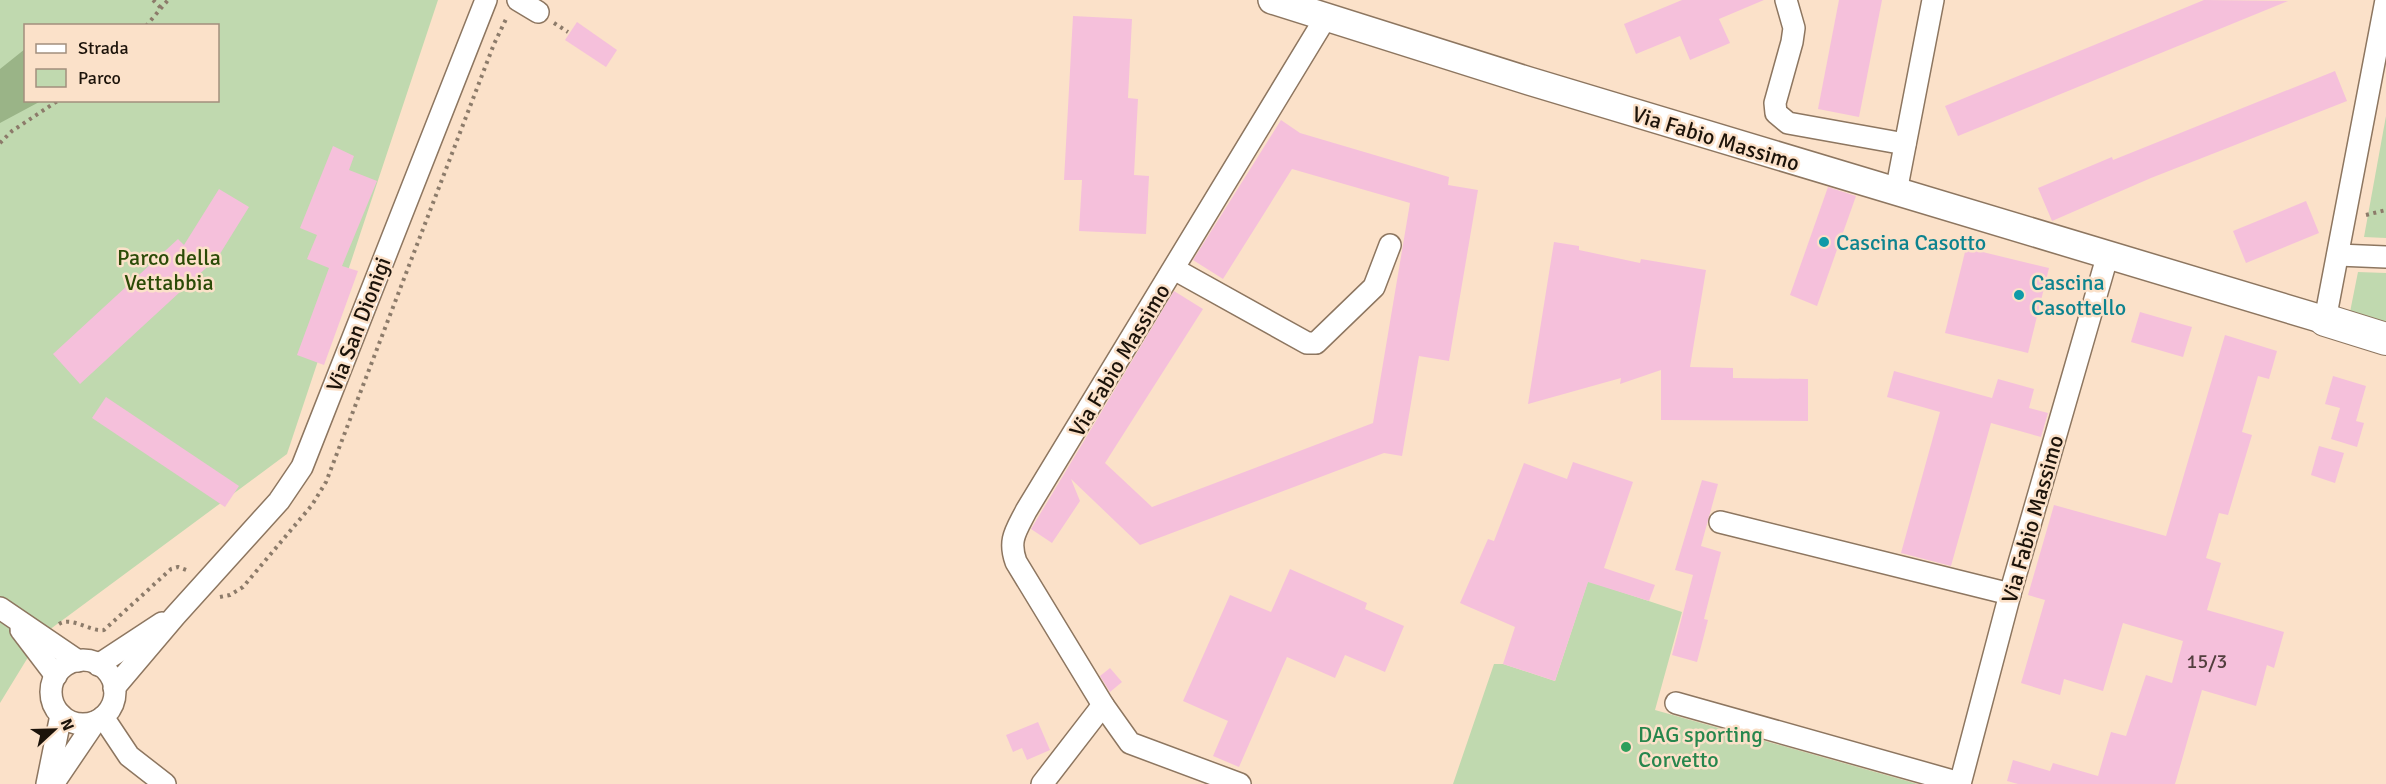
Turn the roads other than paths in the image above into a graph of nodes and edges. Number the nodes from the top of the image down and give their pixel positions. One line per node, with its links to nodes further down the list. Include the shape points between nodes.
1 (486, 0): 21 (street, Via San Dionigi, via 302,467 279,501)
2 (1272, 0): 8 (main road, Via Fabio Massimo)
3 (1786, 0): 9 (street, via 1794,28 1775,103 1776,113 1788,123)
4 (1933, 0): 9 (street)
5 (2386, 0): 13 (street)
6 (514, 5): 7 (street)
7 (538, 12)
8 (1326, 17): 10 (main road, Via Fabio Massimo); 15 (street, Via Fabio Massimo)
9 (1905, 144): 10 (street)
10 (1896, 192): 12 (main road, Via Fabio Massimo)
11 (1390, 245): 15 (street, via 1374,287 1316,343 1307,343)
12 (2108, 254): 16 (main road, Via Fabio Massimo); 19 (street, Via Fabio Massimo)
13 (2338, 255): 14 (street); 16 (street)
14 (2386, 257)
15 (1174, 269): 27 (street, Via Fabio Massimo, via 1013,535 1012,550 1017,562)
16 (2325, 320): 17 (highway)
17 (2386, 339)
18 (1720, 522): 19 (street)
19 (2010, 594): 35 (street, Via Fabio Massimo)
20 (5, 612): 22 (street); 24 (street)
21 (175, 616): 23 (street, Via San Dionigi); 25 (street, Via San Dionigi)
22 (78, 661): 23 (street); 24 (street, via 65,666)
23 (98, 664): 25 (street, via 109,674)
24 (56, 676): 28 (street, via 52,697)
25 (114, 688): 29 (street, Via San Dionigi, via 113,704)
26 (1676, 703): 35 (street)
27 (1103, 705): 33 (street); 34 (street, Via Fabio Massimo, via 1130,743)
28 (61, 715): 29 (street, via 77,724); 30 (street)
29 (99, 720): 31 (street, Via San Dionigi); 32 (street, via 129,756)
30 (47, 784)
31 (53, 784)
32 (165, 784)
33 (1042, 784)
34 (1240, 784)
35 (1960, 784)

